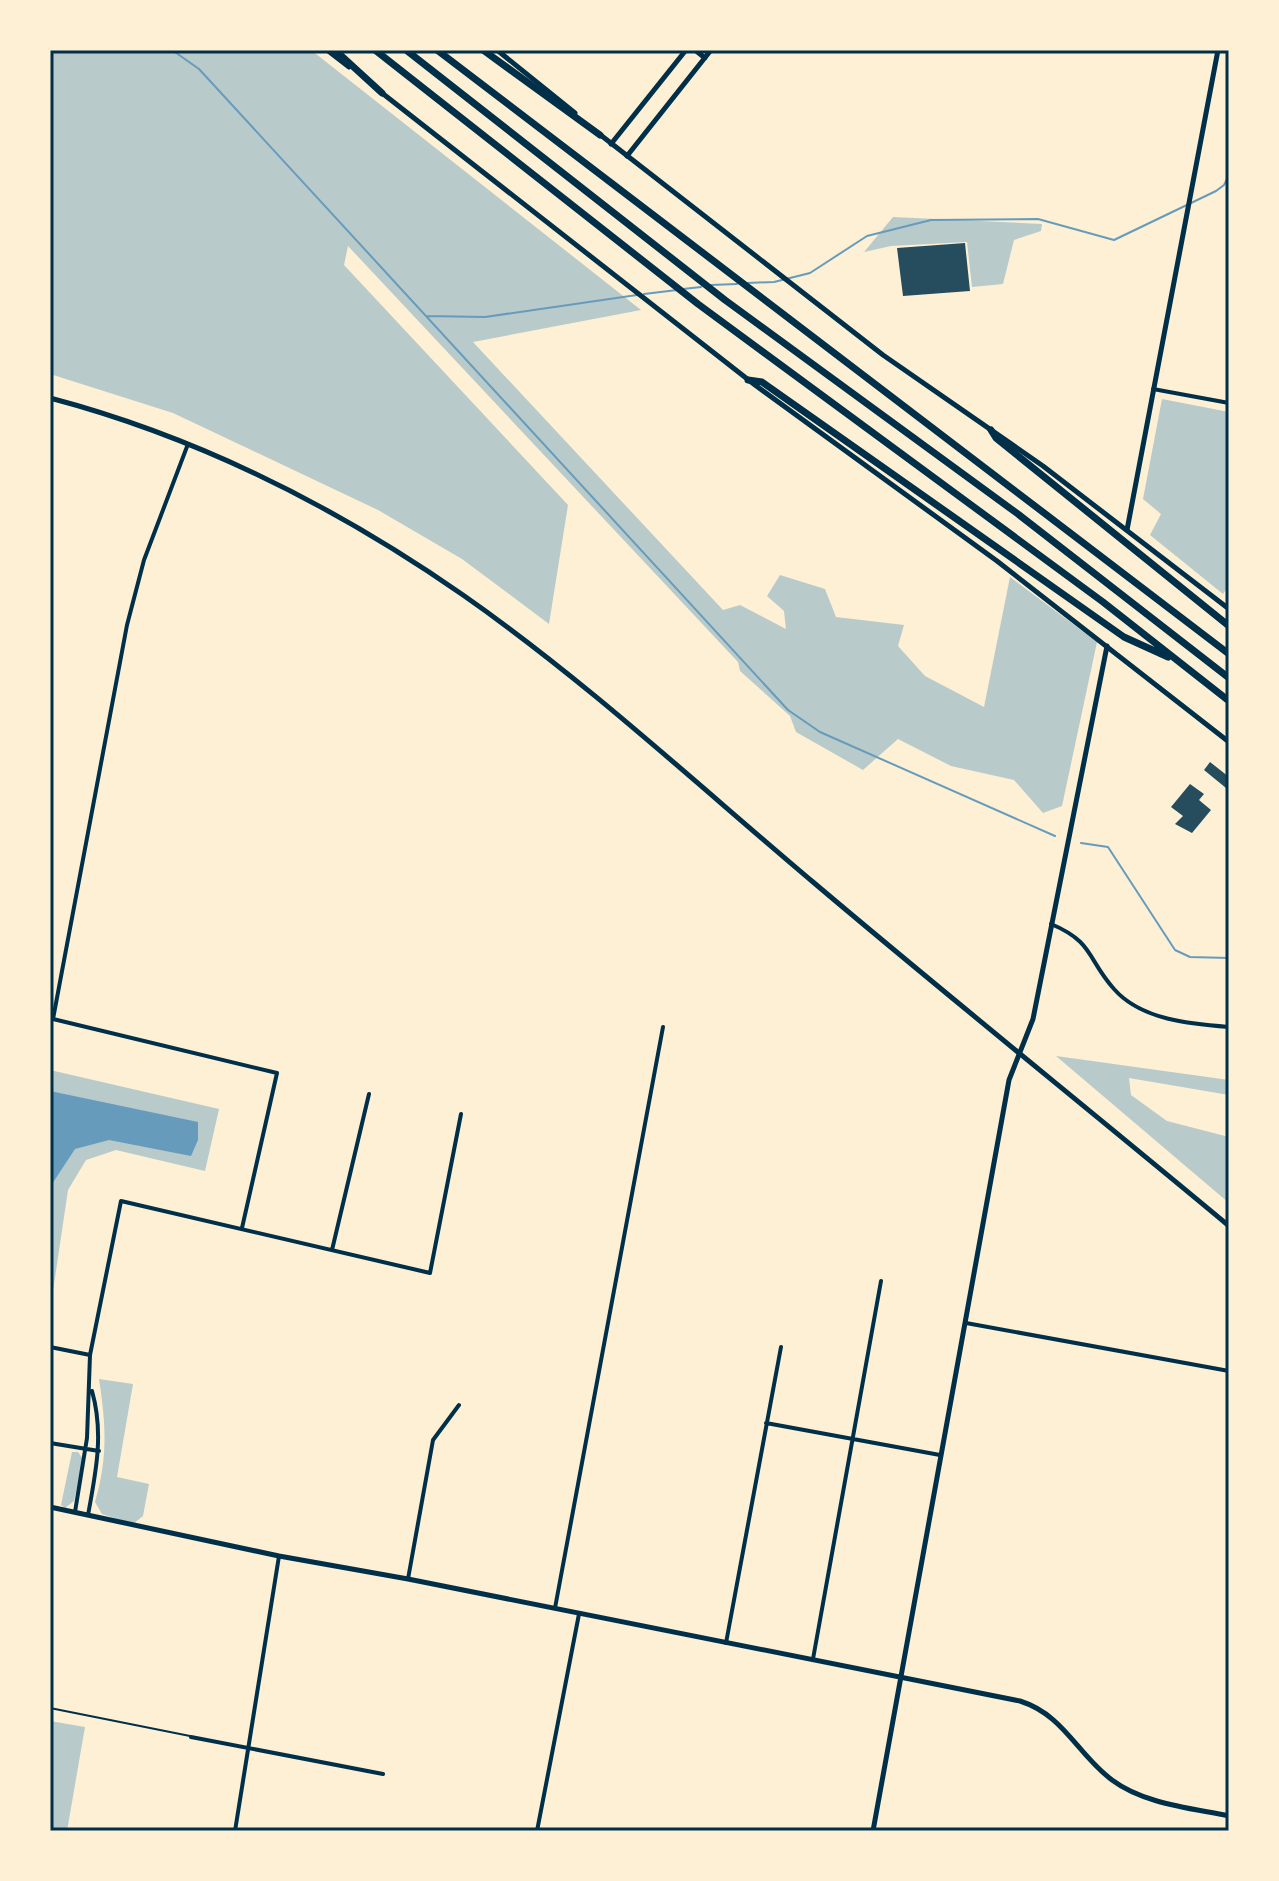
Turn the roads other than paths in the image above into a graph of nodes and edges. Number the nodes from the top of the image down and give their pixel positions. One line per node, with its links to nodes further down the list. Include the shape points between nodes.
1 (327, 50): 13 (main road)
2 (335, 50): 13 (highway)
3 (375, 50): 28 (highway, via 698,304)
4 (406, 50): 29 (highway, via 725,300 1018,514)
5 (437, 50): 27 (highway)
6 (483, 50): 14 (highway)
7 (497, 50): 14 (main road)
8 (686, 50): 15 (main road)
9 (695, 50): 12 (main road)
10 (711, 50): 12 (main road)
11 (1218, 50): 18 (main road)
12 (705, 58): 16 (main road)
13 (382, 93): 17 (main road)
14 (600, 135): 15 (main road)
15 (611, 144): 16 (main road)
16 (627, 156): 21 (main road, via 799,291)
17 (748, 380): 26 (main road); 28 (highway, via 762,382 1124,637)
18 (1153, 389): 20 (street); 23 (main road)
19 (50, 398): 22 (main road)
20 (1229, 403)
21 (991, 430): 23 (main road); 25 (highway)
22 (188, 444): 35 (main road, via 347,521 467,597); 39 (street, via 144,560 127,625 53,1019 277,1073)
23 (1127, 530): 24 (main road)
24 (1229, 609)
25 (1229, 626)
26 (1107, 646): 31 (main road); 32 (main road)
27 (1229, 654)
28 (1177, 661): 30 (highway)
29 (1229, 678)
30 (1229, 701)
31 (1229, 742)
32 (1051, 924): 34 (street, via 1083,942 1109,983 1129,1001 1176,1020); 35 (main road, via 1033,1019)
33 (663, 1027): 60 (street)
34 (1229, 1027)
35 (1021, 1052): 38 (main road); 42 (main road, via 1009,1080)
36 (369, 1094): 40 (street)
37 (461, 1114): 40 (street, via 430,1273)
38 (1229, 1226)
39 (242, 1228): 40 (street); 45 (street, via 121,1201)
40 (332, 1250)
41 (881, 1281): 50 (street)
42 (966, 1323): 46 (street); 54 (main road)
43 (50, 1347): 45 (street)
44 (781, 1347): 49 (street)
45 (90, 1355): 47 (street)
46 (1229, 1371)
47 (91, 1390): 52 (street); 53 (street, via 98,1412)
48 (459, 1405): 59 (street, via 433,1440)
49 (766, 1423): 50 (street); 62 (street)
50 (853, 1440): 54 (street); 63 (street)
51 (50, 1443): 52 (street)
52 (86, 1450): 53 (street); 56 (street)
53 (99, 1451): 57 (street)
54 (940, 1455): 64 (main road)
55 (50, 1507): 56 (main road)
56 (75, 1512): 57 (main road)
57 (88, 1515): 58 (main road)
58 (279, 1556): 59 (main road); 67 (street)
59 (408, 1579): 60 (main road)
60 (555, 1608): 61 (main road)
61 (579, 1614): 62 (main road); 71 (street)
62 (726, 1645): 63 (main road)
63 (813, 1659): 64 (main road)
64 (900, 1677): 69 (main road, via 1032,1705 1057,1721 1118,1785); 72 (main road)
65 (50, 1708): 66 (lane)
66 (191, 1737): 67 (street)
67 (249, 1750): 68 (street); 70 (street)
68 (383, 1774)
69 (1229, 1816)
70 (235, 1831)
71 (537, 1831)
72 (873, 1831)

